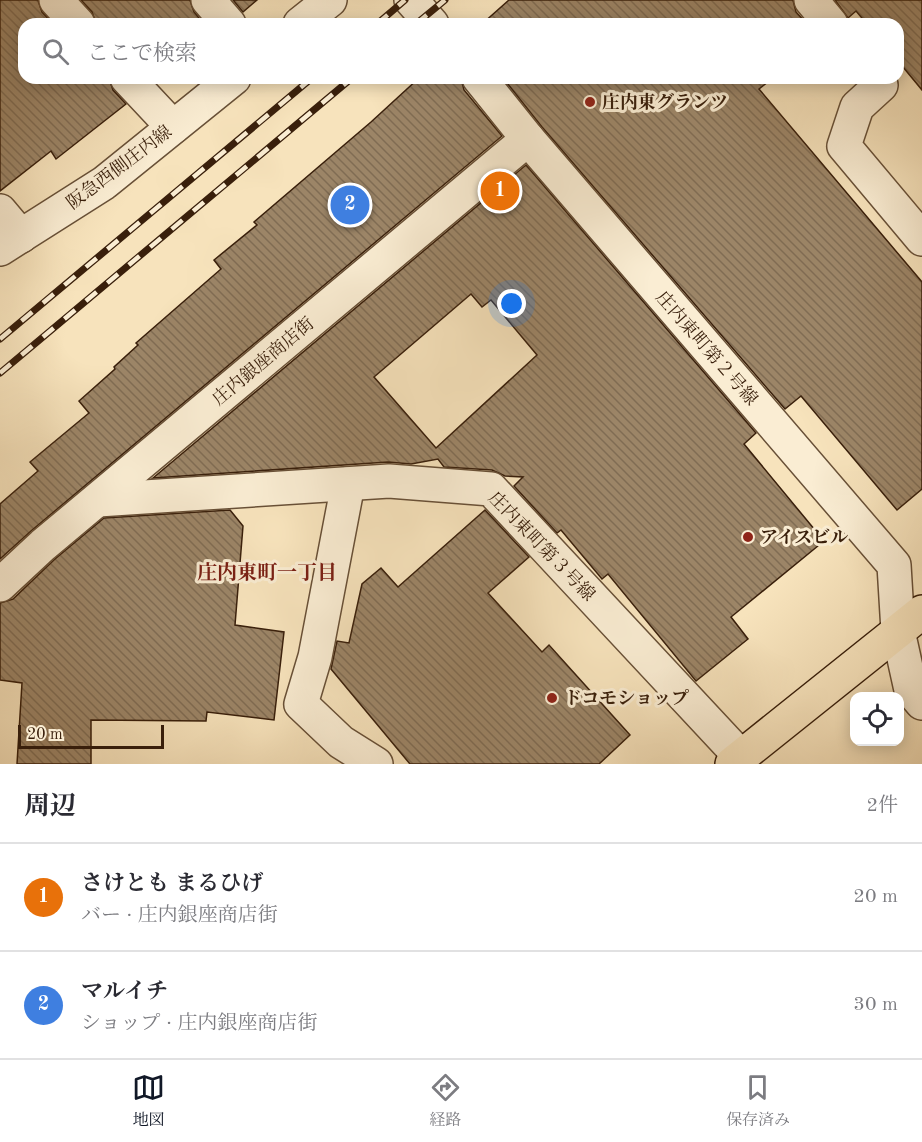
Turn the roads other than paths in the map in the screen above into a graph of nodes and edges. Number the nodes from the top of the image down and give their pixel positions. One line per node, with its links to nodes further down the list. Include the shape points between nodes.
1 (56, 0): 6 (street)
2 (208, 0): 7 (street)
3 (330, 0): 8 (street)
4 (411, 0): 9 (street)
5 (811, 0): 10 (street)
6 (72, 18)
7 (224, 18)
8 (308, 18)
9 (427, 18)
10 (826, 18)
11 (133, 84): 15 (street)
12 (227, 84): 15 (street, 阪急西側庄内線)
13 (484, 84): 16 (street, 庄内東町第２号線)
14 (880, 84): 18 (street, via 857,107 844,146)
15 (173, 128): 19 (street, 阪急西側庄内線, via 104,183)
16 (528, 140): 21 (street, 庄内銀座商店街); 23 (street, 庄内東町第２号線, via 894,565)
17 (0, 211): 19 (street)
18 (922, 239)
19 (10, 243)
20 (348, 484): 21 (street, 庄内東町第３号線); 25 (street, 庄内東町第３号線, via 389,481 491,489); 26 (street, via 315,657 301,704 341,742)
21 (98, 500): 22 (street, 庄内銀座商店街)
22 (0, 585)
23 (910, 621): 24 (street, 庄内東町第２号線, via 911,690); 25 (highway)
24 (922, 703)
25 (736, 760)
26 (376, 764)

